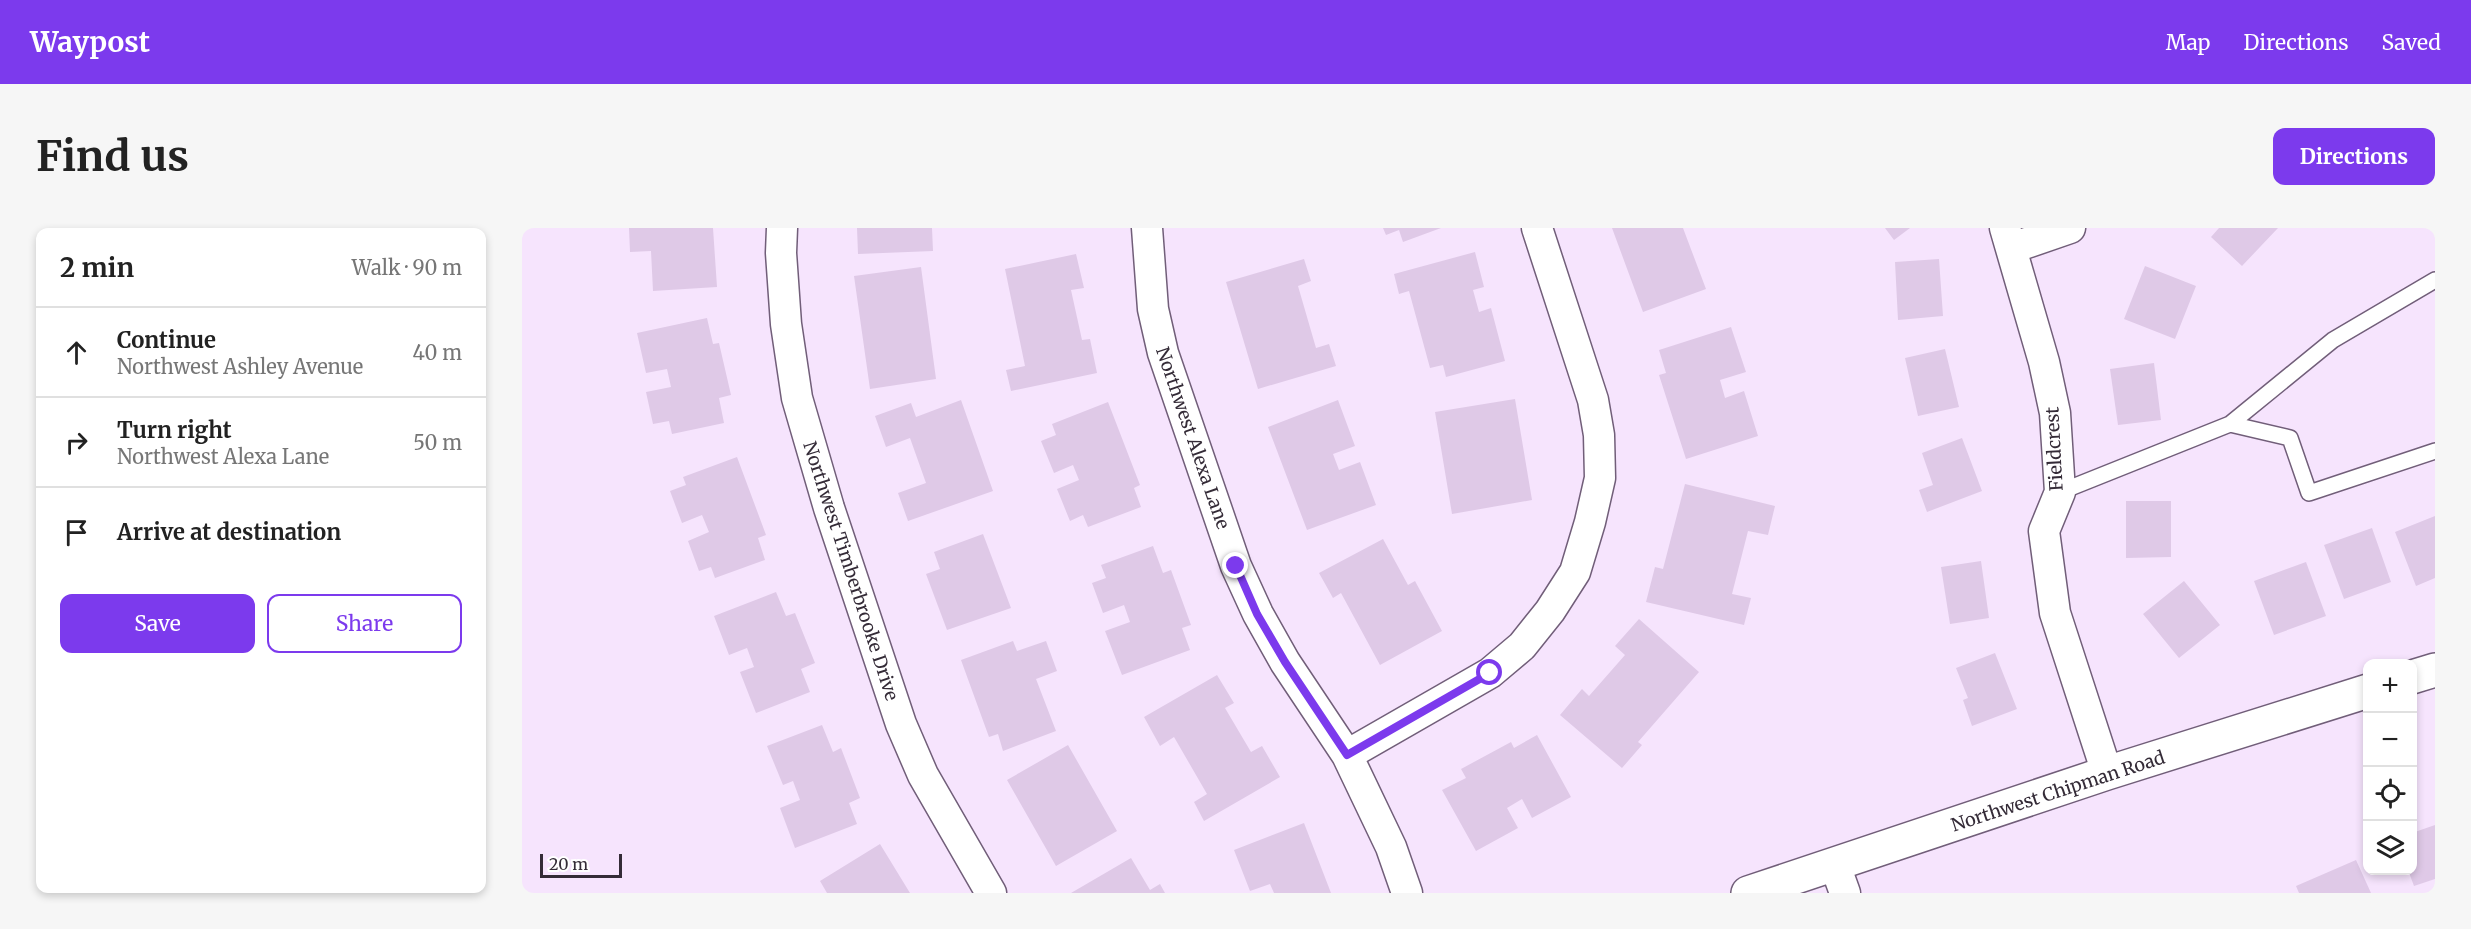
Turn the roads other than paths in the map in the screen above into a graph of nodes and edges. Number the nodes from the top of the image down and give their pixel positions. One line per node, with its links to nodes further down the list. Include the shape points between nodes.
1 (782, 228): 16 (street, Northwest Timberbrooke Drive, via 786,324 796,398 829,508 901,724 923,775)
2 (1147, 228): 13 (street, Northwest Alexa Lane, via 1153,309 1163,353 1236,566 1257,614)
3 (1537, 228): 13 (street, via 1593,400 1599,435 1600,478 1575,572 1522,646 1490,673)
4 (2070, 228): 5 (street)
5 (2008, 238): 9 (street, Fieldcrest, via 2055,413)
6 (2435, 280): 7 (lane, via 2333,340)
7 (2230, 424): 8 (lane, via 2290,438 2310,493); 9 (lane)
8 (2435, 451)
9 (2060, 492): 14 (street, Fieldcrest, via 2044,531 2055,614)
10 (2435, 670): 11 (main road)
11 (2417, 675)
12 (2363, 692): 14 (main road, Northwest Chipman Road)
13 (1347, 755): 17 (street, Northwest Alexa Lane, via 1391,847)
14 (2107, 773): 15 (main road, Northwest Chipman Road)
15 (1840, 879): 18 (main road, Northwest Chipman Road)
16 (991, 893)
17 (1407, 893)
18 (1749, 893)

